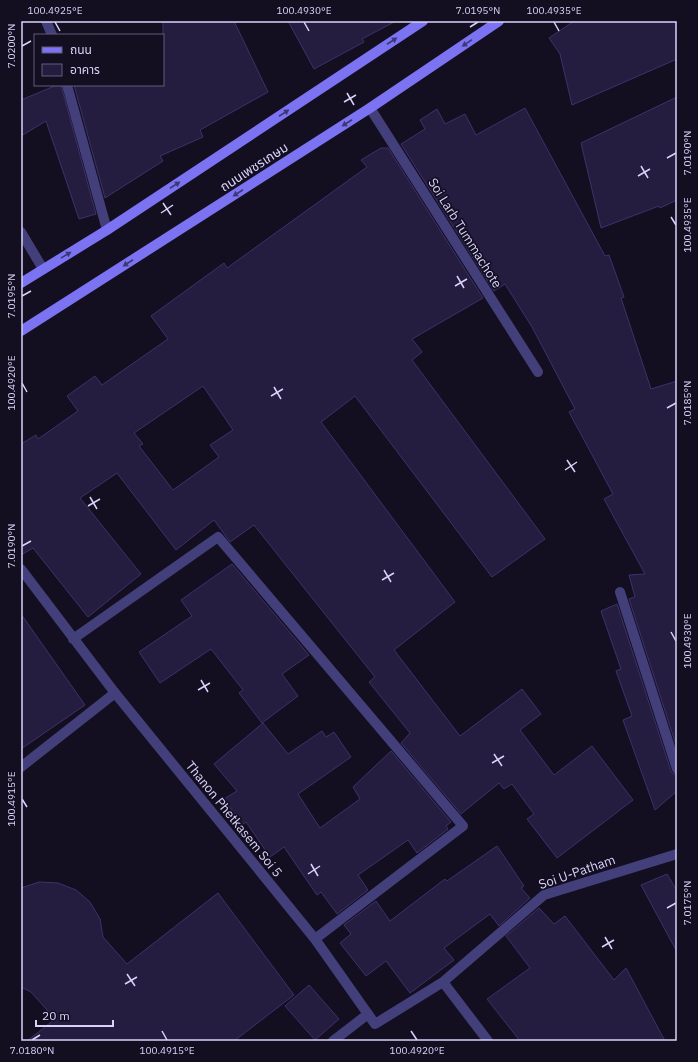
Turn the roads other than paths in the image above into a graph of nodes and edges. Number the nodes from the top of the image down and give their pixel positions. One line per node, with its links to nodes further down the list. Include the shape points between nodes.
1 (46, 21): 4 (street)
2 (423, 21): 7 (main road, one-way to 2)
3 (499, 21): 6 (main road, ถนนเพชรเกษม, one-way to 6)
4 (52, 34)
5 (67, 86): 7 (street)
6 (370, 108): 11 (main road, ถนนเพชรเกษม, one-way to 11); 12 (street, Soi Larb Tummachote)
7 (107, 230): 9 (main road, one-way to 7)
8 (21, 232): 9 (street)
9 (44, 269): 10 (main road)
10 (21, 283)
11 (21, 331)
12 (538, 372)
13 (21, 569): 15 (street, Thanon Phetkasem Soi 5)
14 (620, 592): 18 (street)
15 (74, 638): 16 (street, Thanon Phetkasem Soi 5); 20 (street, via 218,537 464,826)
16 (115, 693): 17 (street); 20 (street, Thanon Phetkasem Soi 5)
17 (21, 767)
18 (677, 769)
19 (677, 854): 21 (street, Soi U-Patham, via 544,895)
20 (315, 939): 22 (street, Thanon Phetkasem Soi 5)
21 (443, 982): 22 (street, via 375,1024); 24 (street)
22 (368, 1014): 23 (street)
23 (333, 1041)
24 (488, 1041)

